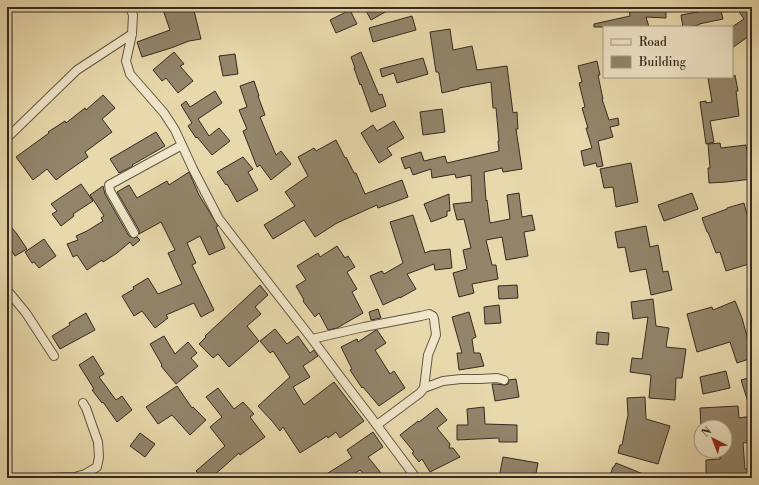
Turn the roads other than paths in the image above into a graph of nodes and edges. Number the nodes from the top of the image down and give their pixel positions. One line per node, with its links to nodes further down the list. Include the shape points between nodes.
1 (130, 7): 2 (street, via 133,15)
2 (132, 34): 3 (street, via 77,70); 4 (street, via 126,61 130,74 164,113)
3 (7, 138)
4 (182, 145): 5 (street, via 109,185); 7 (street, via 219,219)
5 (134, 233)
6 (7, 290): 8 (street, via 26,313)
7 (312, 339): 10 (street, via 429,314 433,316 436,335 428,355); 12 (street)
8 (54, 356)
9 (504, 380): 10 (street, via 461,379 443,381)
10 (424, 388): 12 (street)
11 (83, 403): 13 (street, via 98,442 97,467 75,477)
12 (378, 425): 14 (street)
13 (45, 478)
14 (416, 478)

